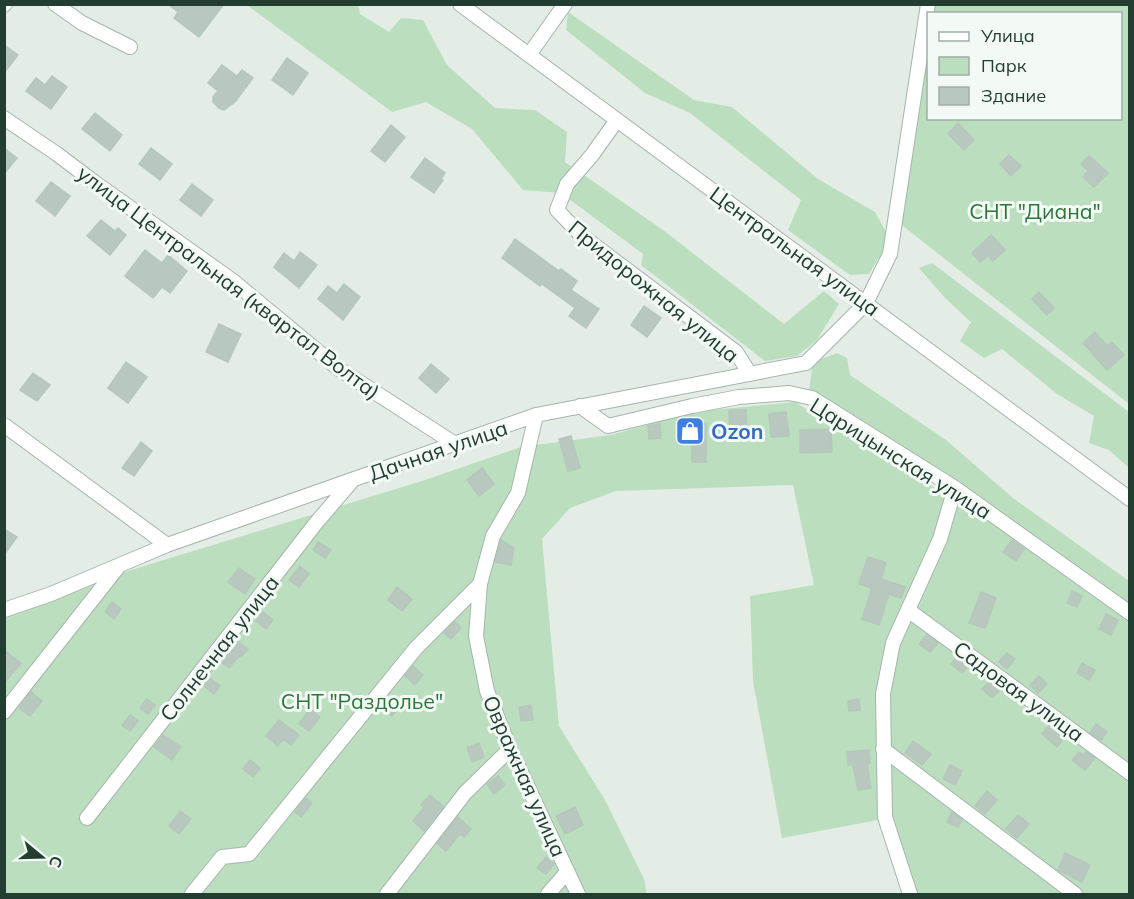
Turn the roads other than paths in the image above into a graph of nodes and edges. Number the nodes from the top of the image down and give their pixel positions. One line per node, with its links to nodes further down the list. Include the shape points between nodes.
1 (55, 4): 5 (street, via 82,23)
2 (460, 4): 6 (street, Центральная улица)
3 (565, 4): 6 (street)
4 (928, 4): 9 (street, Дачная улица, via 890,254)
5 (130, 47)
6 (529, 55): 8 (street, Центральная улица)
7 (4, 118): 14 (street, улица Центральная (квартал Волта), via 233,280 339,369)
8 (617, 120): 9 (street, Центральная улица); 10 (street, Придорожная улица, via 567,184 557,210 582,236 736,352)
9 (866, 303): 10 (street, Дачная улица, via 806,363); 17 (street, Центральная улица)
10 (750, 374): 11 (street, Дачная улица)
11 (580, 406): 12 (street, Дачная улица); 16 (street, Царицынская улица, via 608,426 739,398 789,393 812,398)
12 (536, 415): 14 (street, Дачная улица); 20 (street, Овражная улица, via 518,493 493,536)
13 (4, 425): 18 (street)
14 (455, 444): 15 (street, Дачная улица)
15 (354, 480): 18 (street, Дачная улица); 28 (street, Солнечная улица, via 316,523)
16 (955, 488): 22 (street, via 940,539); 23 (street, Царицынская улица)
17 (1130, 499)
18 (166, 545): 19 (street, Дачная улица)
19 (120, 565): 21 (street, Дачная улица); 24 (street)
20 (480, 584): 25 (street, Овражная улица, via 476,636 487,691); 30 (street, via 416,648 249,854 222,857)
21 (4, 610)
22 (908, 610): 26 (street, via 893,643 883,694); 27 (street, Садовая улица)
23 (1130, 613)
24 (4, 712)
25 (510, 749): 29 (street, Овражная улица); 31 (street, via 465,793)
26 (883, 749): 34 (street, via 885,817); 35 (street)
27 (1130, 773)
28 (87, 818)
29 (567, 872): 32 (street); 33 (street, Овражная улица)
30 (195, 894)
31 (387, 894)
32 (548, 894)
33 (578, 894)
34 (910, 894)
35 (1075, 894)

